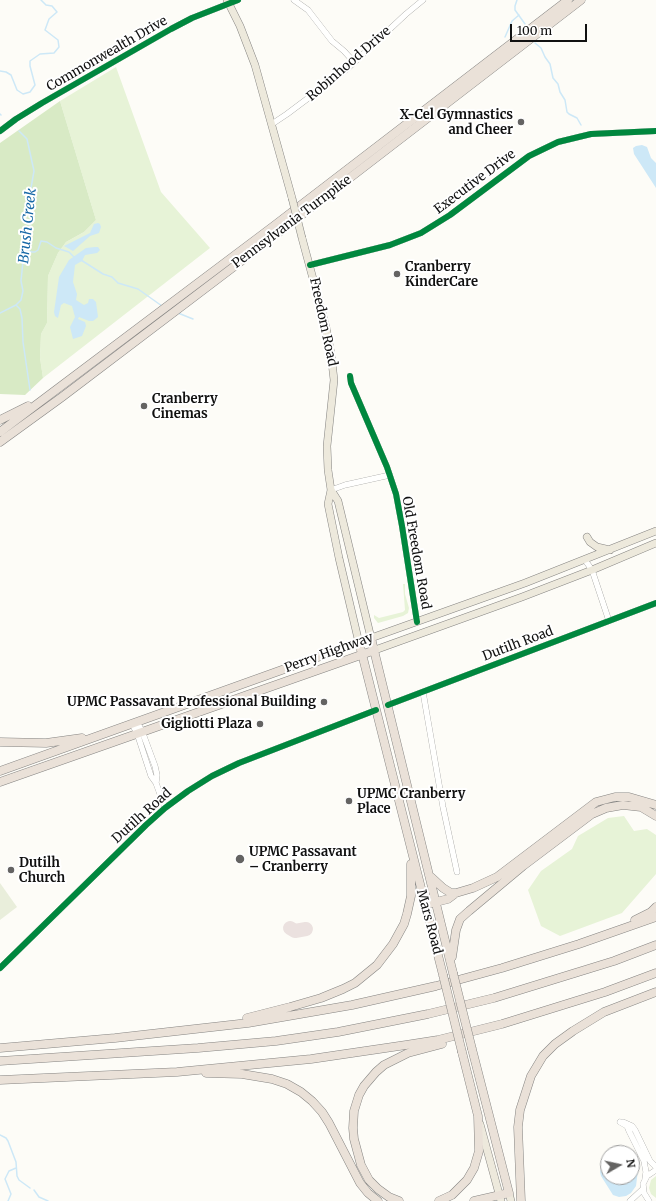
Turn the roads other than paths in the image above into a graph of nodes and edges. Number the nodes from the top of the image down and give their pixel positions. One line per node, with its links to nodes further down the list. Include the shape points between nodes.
1 (238, 0): 6 (street, Commonwealth Drive)
2 (294, 0): 7 (street, via 308,10 332,41)
3 (423, 0): 7 (street, Robinhood Drive)
4 (568, 0): 13 (highway, Pennsylvania Turnpike)
5 (581, 0): 16 (highway, Pennsylvania Turnpike, via 273,237)
6 (228, 2): 8 (main road, Freedom Road, via 249,50); 9 (street, Commonwealth Drive, via 183,22 42,103)
7 (354, 62): 8 (street, Robinhood Drive)
8 (272, 124): 11 (main road, Freedom Road, bridge)
9 (0, 131)
10 (656, 131): 11 (street, Executive Drive, via 591,134 558,142 523,160 450,215 421,232 390,245)
11 (310, 265): 18 (main road, Freedom Road, via 333,363 327,454)
12 (350, 376): 17 (street, Old Freedom Road)
13 (54, 391): 14 (highway); 15 (highway, Pennsylvania Turnpike)
14 (0, 420)
15 (0, 432)
16 (1, 441)
17 (390, 475): 18 (street); 27 (street, Old Freedom Road, via 402,526)
18 (331, 490): 28 (main road, Freedom Road, via 338,501); 29 (main road, Freedom Road, via 328,504)
19 (656, 531): 22 (main road, Perry Highway)
20 (587, 537): 22 (main road, via 597,547)
21 (656, 543): 24 (main road, Perry Highway)
22 (610, 550): 23 (main road, Perry Highway)
23 (588, 559): 24 (street); 27 (main road, Perry Highway)
24 (592, 570): 26 (street); 30 (main road, Perry Highway)
25 (656, 603): 26 (street, Dutilh Road)
26 (609, 621): 32 (street, Dutilh Road)
27 (416, 622): 28 (main road, Perry Highway)
28 (372, 638): 29 (highway, Perry Highway); 30 (highway, Freedom Road)
29 (360, 643): 31 (highway, Mars Road); 35 (highway, Perry Highway)
30 (375, 650): 31 (highway, Perry Highway); 33 (highway, Mars Road)
31 (362, 655): 34 (highway, Mars Road); 36 (highway, Perry Highway)
32 (423, 692): 33 (street, Dutilh Road); 45 (street)
33 (388, 705): 46 (highway, Mars Road)
34 (376, 710): 42 (street, Dutilh Road, via 239,763 200,783); 44 (highway, Mars Road)
35 (134, 723): 36 (street); 37 (highway, Perry Highway)
36 (139, 732): 40 (highway, Perry Highway); 42 (street, via 157,775 156,783)
37 (106, 733): 38 (highway, via 46,743); 39 (highway, Perry Highway)
38 (0, 742)
39 (0, 771)
40 (0, 782)
41 (656, 805): 47 (highway, via 629,797 615,797 596,802 497,877)
42 (165, 808): 55 (street, Dutilh Road)
43 (656, 816): 54 (highway, via 641,807 623,805 592,814 523,866 460,919 456,930)
44 (411, 851): 49 (highway, Mars Road); 59 (highway, via 411,896 407,914 393,944 377,965 355,983 321,998)
45 (457, 872)
46 (431, 877): 47 (highway, via 443,888); 48 (highway, Mars Road)
47 (456, 893): 48 (highway)
48 (437, 902): 49 (highway); 54 (highway, Mars Road)
49 (426, 905): 64 (highway, Mars Road, bridge)
50 (656, 907): 52 (highway, via 631,922)
51 (656, 917): 52 (highway)
52 (579, 944): 59 (highway, via 404,994 311,1013)
53 (656, 945): 61 (highway, via 614,961 494,998 338,1032 198,1048)
54 (452, 964): 68 (highway, Mars Road, bridge)
55 (0, 968)
56 (656, 972): 58 (highway, via 605,992)
57 (656, 992): 74 (highway, via 604,1012 574,1030 543,1056 531,1076 520,1110 518,1127)
58 (502, 1024): 62 (highway, via 438,1040 365,1052); 71 (highway, via 399,1057 384,1065 364,1086 356,1103 353,1119 358,1157 373,1184 383,1193)
59 (213, 1026): 60 (highway)
60 (0, 1048)
61 (0, 1061)
62 (177, 1072): 63 (highway); 70 (highway, via 258,1076 287,1084 300,1092 322,1112 357,1178)
63 (0, 1080)
64 (478, 1116): 69 (main road, Mars Road); 72 (highway, via 480,1144 474,1168 457,1190)
65 (656, 1169): 66 (street); 66 (street, via 632,1126 620,1122 627,1126 644,1161)
66 (645, 1179): 67 (street)
67 (643, 1189): 75 (street); 76 (street)
68 (510, 1197): 69 (highway)
69 (500, 1198): 73 (highway)
70 (378, 1201)
71 (399, 1201)
72 (439, 1201)
73 (474, 1201)
74 (521, 1201)
75 (630, 1201)
76 (649, 1201)

